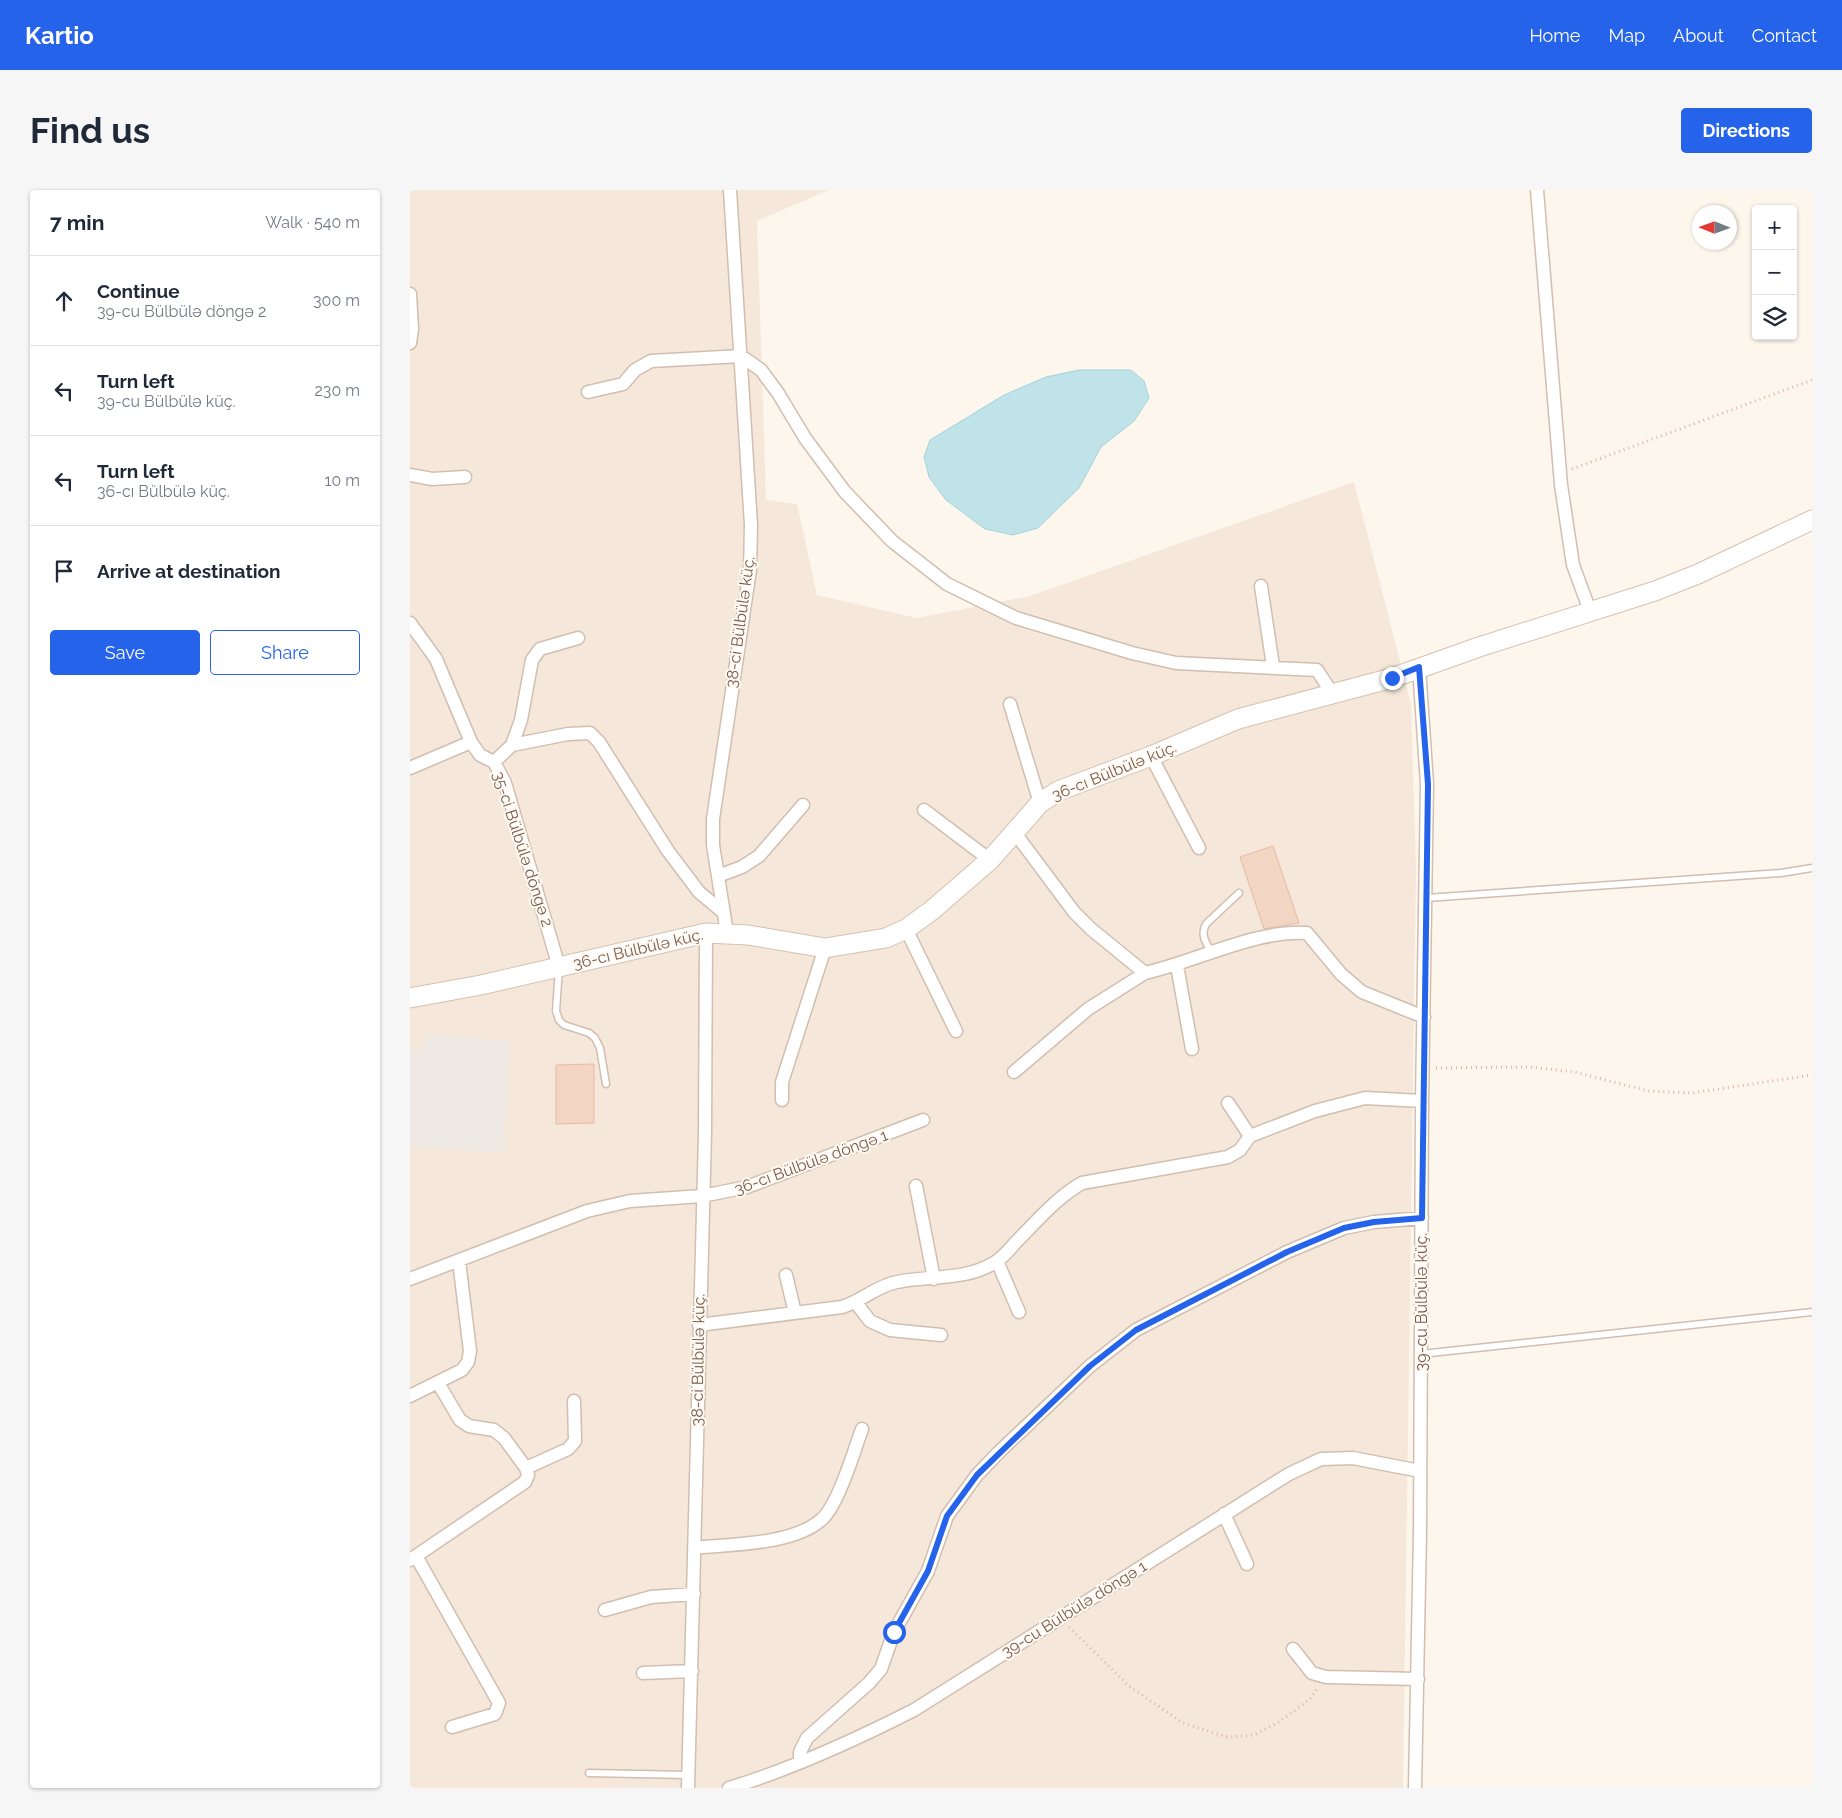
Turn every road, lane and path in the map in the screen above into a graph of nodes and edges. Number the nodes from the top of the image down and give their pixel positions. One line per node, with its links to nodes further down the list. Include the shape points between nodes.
1 (730, 190): 5 (street, 38-ci Bülbülə küç.)
2 (1538, 190): 8 (street)
3 (410, 294): 4 (street)
4 (410, 343)
5 (741, 356): 7 (street, via 651,361 634,370 624,384); 16 (street, via 761,370 845,492 892,541 947,584 1016,618 1132,653 1176,663); 32 (street, 38-ci Bülbülə küç., via 750,570 713,819)
6 (1812, 380): 8 (path)
7 (588, 392)
8 (1560, 473): 13 (street, via 1573,565)
9 (410, 476): 10 (street, via 432,479)
10 (465, 477)
11 (1812, 520): 13 (street, 36-cı Bülbülə küç., via 1698,574)
12 (1261, 586): 16 (street)
13 (1590, 611): 17 (street, 36-cı Bülbülə küç.)
14 (410, 623): 20 (street, 35-ci Bülbülə döngə 2, via 436,659)
15 (578, 638): 21 (street, via 540,648 532,660 521,720)
16 (1273, 666): 18 (street, via 1317,670)
17 (1419, 667): 18 (street, 36-cı Bülbülə küç., via 1392,678); 34 (street, 39-cu Bülbülə küç., via 1428,784)
18 (1332, 692): 22 (street, 36-cı Bülbülə küç., via 1238,719)
19 (1010, 704): 25 (street)
20 (471, 742): 23 (street, 35-ci Bülbülə döngə 2, via 480,755); 24 (street)
21 (512, 745): 23 (street); 35 (street, via 590,733 599,742 668,851 699,892)
22 (1151, 756): 25 (street, 36-cı Bülbülə küç., via 1058,791); 29 (street)
23 (494, 762): 42 (street, 35-ci Bülbülə döngə 2, via 505,783)
24 (410, 768)
25 (1040, 803): 28 (street, 36-cı Bülbülə küç.)
26 (803, 805): 32 (street, via 759,856)
27 (924, 810): 30 (street)
28 (1015, 833): 30 (street, 36-cı Bülbülə küç.); 43 (street, via 1074,912)
29 (1199, 848)
30 (990, 860): 36 (street, 36-cı Bülbülə küç.)
31 (1812, 868): 34 (lane, via 1781,873)
32 (718, 876): 35 (street, 38-ci Bülbülə küç.)
33 (1239, 893): 40 (lane, via 1203,930 1203,939)
34 (1426, 898): 45 (street, 39-cu Bülbülə küç.)
35 (724, 913): 38 (street, 38-ci Bülbülə küç.)
36 (906, 929): 39 (street, 36-cı Bülbülə küç., via 886,938); 46 (street)
37 (706, 933): 38 (street, 36-cı Bülbülə küç.); 42 (street, 36-cı Bülbülə küç.); 58 (street, 38-ci Bülbülə küç.)
38 (727, 933): 39 (street, 36-cı Bülbülə küç.)
39 (825, 948): 52 (street, via 782,1082)
40 (1212, 953): 41 (street); 45 (street, via 1268,936 1307,933 1341,974 1362,992)
41 (1177, 966): 43 (street); 47 (street)
42 (559, 967): 44 (street, 36-cı Bülbülə küç., via 481,985); 51 (lane, via 556,1011 564,1025 595,1038 600,1048)
43 (1145, 973): 49 (street, via 1088,1008)
44 (411, 996)
45 (1424, 1017): 48 (street, 39-cu Bülbülə küç.)
46 (956, 1031)
47 (1192, 1049)
48 (1423, 1068): 50 (path, via 1529,1067 1574,1072 1649,1091 1692,1093); 53 (street, 39-cu Bülbülə küç.)
49 (1014, 1072)
50 (1812, 1075)
51 (606, 1084)
52 (782, 1100)
53 (1422, 1101): 56 (street, via 1365,1098 1315,1111); 59 (street, 39-cu Bülbülə küç.)
54 (1228, 1103): 56 (street)
55 (923, 1120): 58 (street, 36-cı Bülbülə döngə 1, via 747,1188)
56 (1250, 1136): 61 (street, via 1240,1150 1228,1157 1082,1184 1065,1193)
57 (916, 1186): 63 (street)
58 (702, 1196): 60 (street, 36-cı Bülbülə döngə 1, via 630,1201 587,1211); 69 (street, 38-ci Bülbülə küç.)
59 (1422, 1218): 71 (street, 39-cu Bülbülə küç.); 91 (street, via 1344,1228 1287,1252 1136,1330 1090,1366 977,1475 947,1516 928,1571 894,1632 881,1669 807,1738 800,1752)
60 (459, 1261): 64 (street, 36-cı Bülbülə döngə 1); 72 (street, via 470,1351 462,1370)
61 (997, 1262): 63 (street, via 957,1277); 66 (street)
62 (786, 1276): 68 (street)
63 (934, 1279): 65 (street, via 898,1282 876,1289)
64 (410, 1280)
65 (856, 1303): 68 (street); 70 (street, via 870,1321 890,1330)
66 (1018, 1312)
67 (1812, 1312): 71 (lane)
68 (795, 1313): 69 (street)
69 (699, 1325): 79 (street, 38-ci Bülbülə küç.)
70 (941, 1335)
71 (1422, 1354): 77 (street, 39-cu Bülbülə küç.)
72 (438, 1383): 73 (street); 76 (street, via 460,1420 469,1426 494,1430)
73 (410, 1396)
74 (574, 1401): 76 (street, via 575,1441 568,1449)
75 (862, 1429): 79 (street, via 836,1497 822,1520 796,1534)
76 (526, 1468): 80 (street, via 528,1475 524,1482)
77 (1420, 1471): 78 (street, 39-cu Bülbülə döngə 1, via 1352,1458 1321,1459 1289,1474); 89 (street, 39-cu Bülbülə küç.)
78 (1224, 1514): 81 (street); 84 (street, 39-cu Bülbülə döngə 1)
79 (694, 1548): 82 (street, 38-ci Bülbülə küç.)
80 (413, 1558): 90 (street, via 499,1703 496,1714)
81 (1248, 1564)
82 (694, 1594): 83 (street, via 651,1597); 86 (street, 38-ci Bülbülə küç.)
83 (605, 1610)
84 (1059, 1618): 88 (path, via 1130,1687 1183,1723 1226,1737 1254,1735 1279,1722 1310,1699); 91 (street, 39-cu Bülbülə döngə 1, via 914,1710 871,1732)
85 (1293, 1649): 88 (street, via 1312,1673)
86 (692, 1671): 87 (street); 93 (street, 38-ci Bülbülə küç.)
87 (643, 1673)
88 (1326, 1677): 89 (street)
89 (1418, 1679): 95 (street, 39-cu Bülbülə küç.)
90 (452, 1727)
91 (800, 1761): 94 (street, 39-cu Bülbülə döngə 1)
92 (590, 1773): 93 (lane)
93 (688, 1782)
94 (730, 1788)
95 (1414, 1788)

